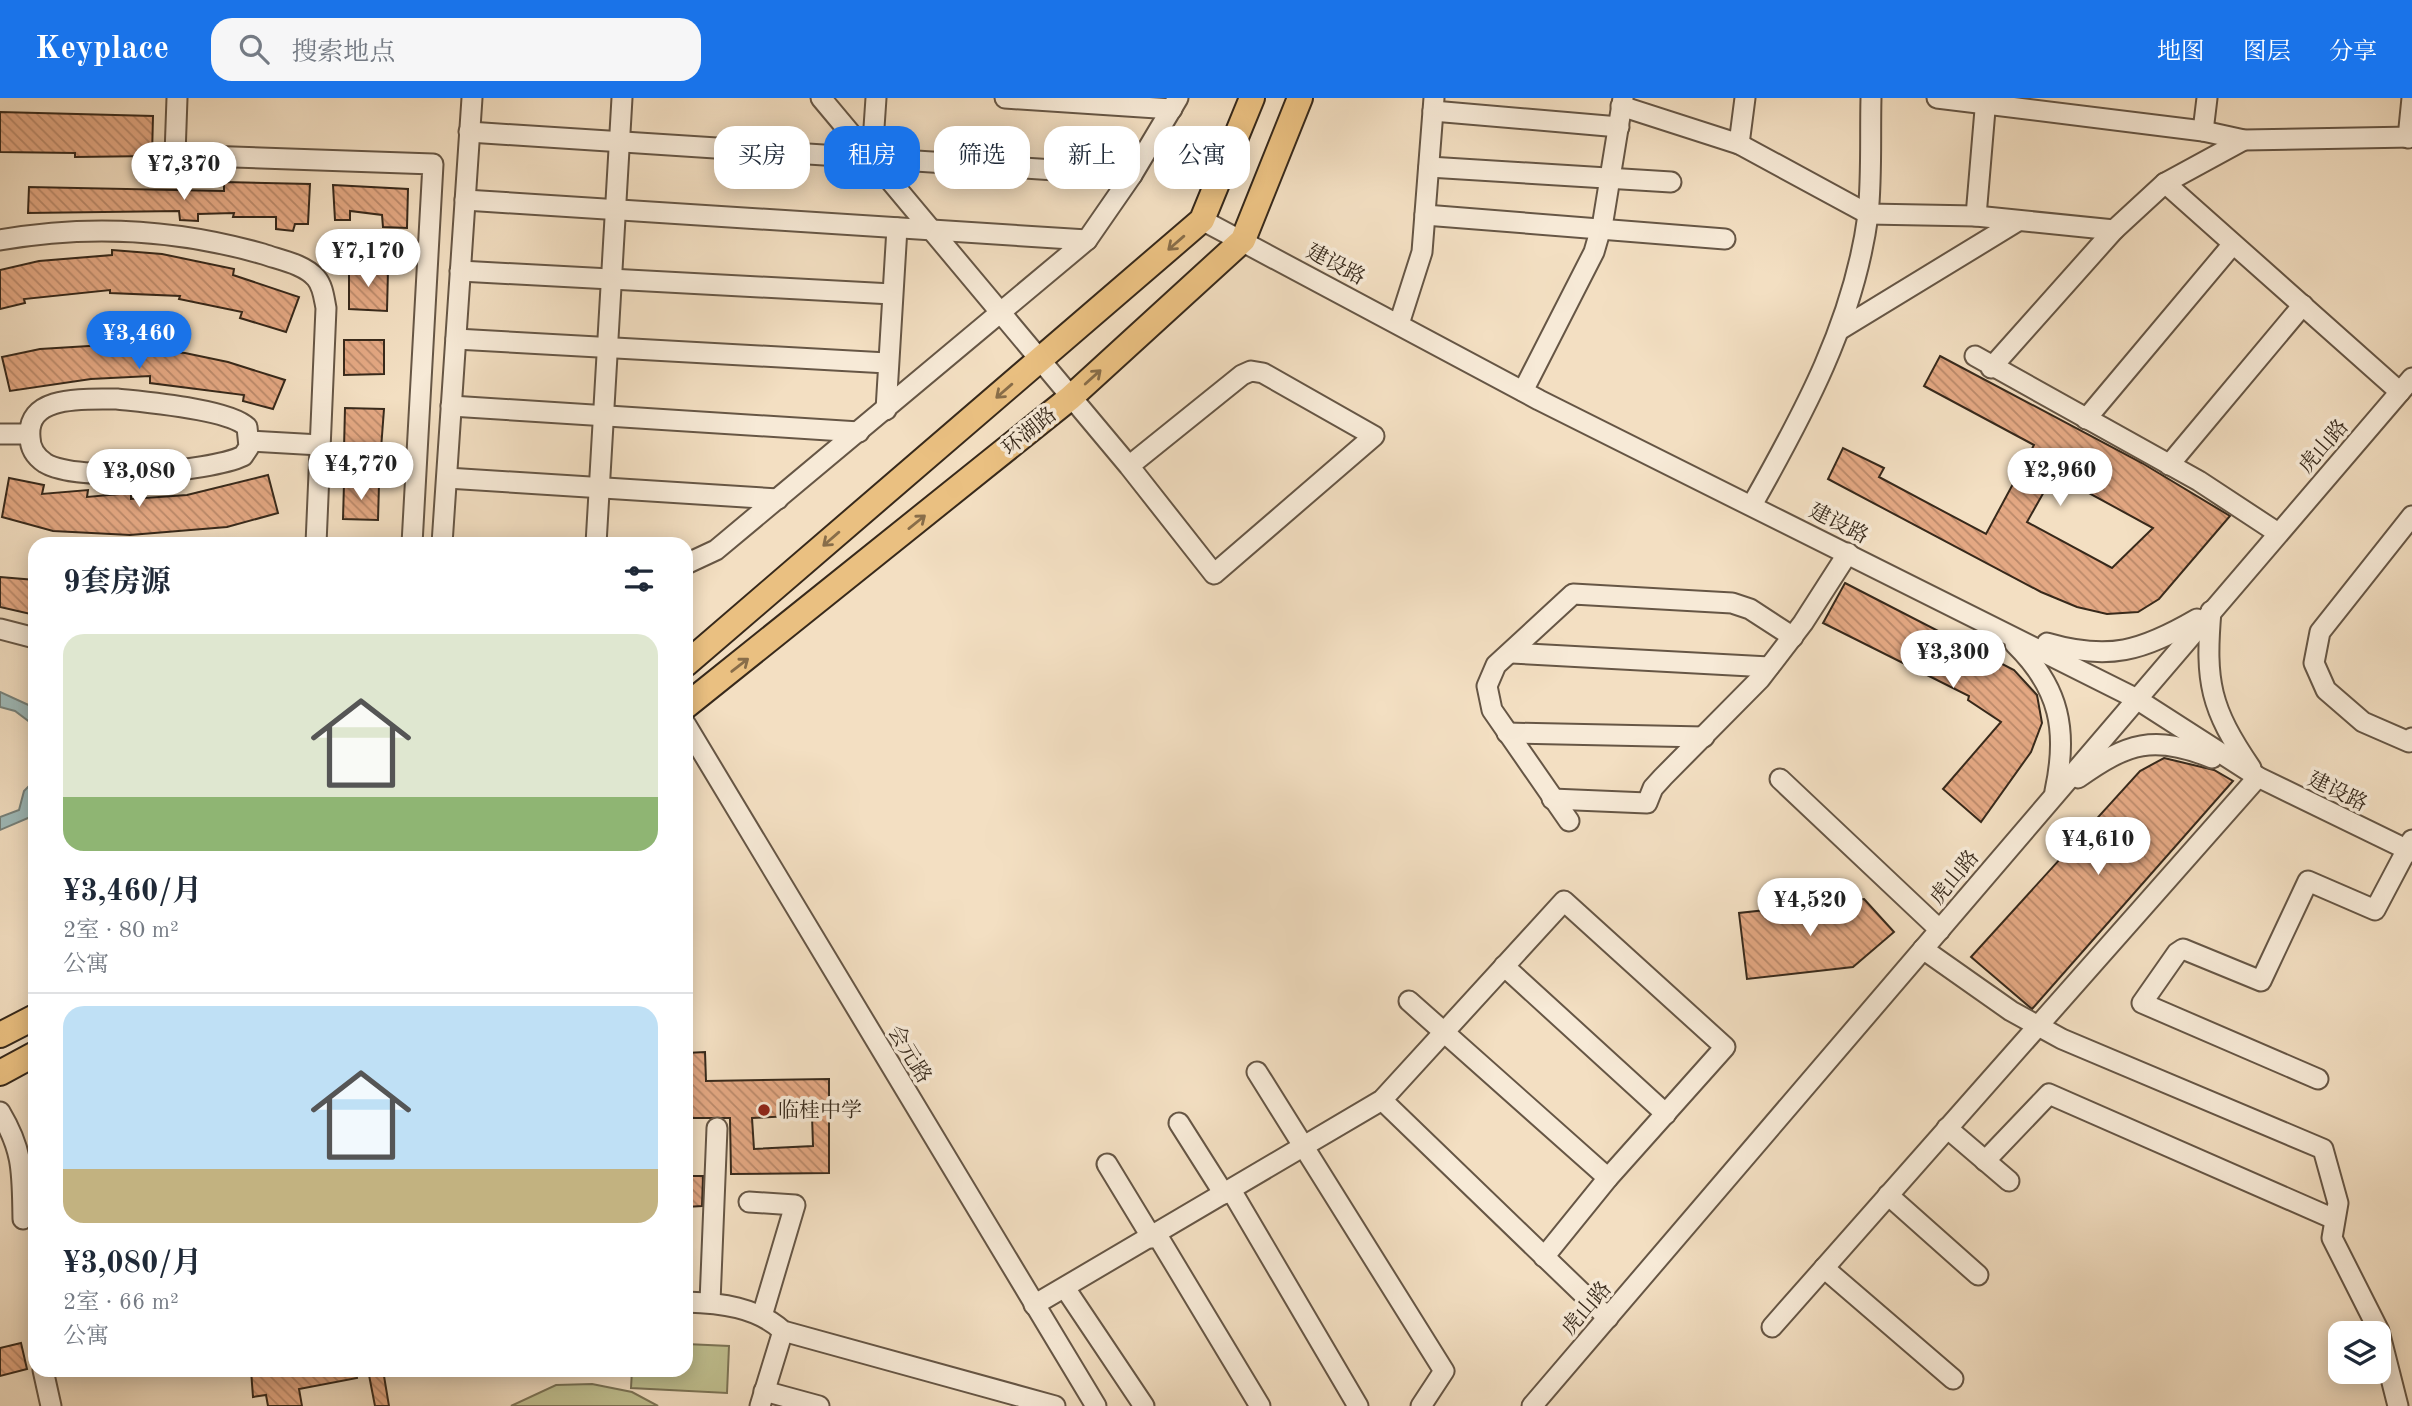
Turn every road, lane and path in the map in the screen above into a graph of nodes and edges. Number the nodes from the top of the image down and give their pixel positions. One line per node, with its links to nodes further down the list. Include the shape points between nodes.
1 (177, 98): 85 (street, via 175,155 433,164)
2 (472, 98): 22 (street)
3 (622, 98): 25 (street)
4 (821, 98): 18 (street)
5 (876, 98): 19 (street)
6 (1005, 98): 16 (street)
7 (1252, 98): 42 (main road)
8 (1300, 98): 51 (main road, 环湖路)
9 (1745, 98): 26 (street)
10 (1871, 98): 39 (street)
11 (1937, 98): 14 (street)
12 (2207, 98): 21 (street)
13 (2412, 98): 23 (street)
14 (1985, 101): 21 (street); 41 (street)
15 (1622, 102): 20 (street); 26 (street)
16 (1175, 104): 29 (street)
17 (1434, 105): 20 (street); 30 (street)
18 (845, 126)
19 (874, 126)
20 (1619, 127): 32 (street)
21 (2203, 131): 24 (street)
22 (469, 132): 25 (street); 37 (street)
23 (2410, 138): 24 (street)
24 (2244, 140): 34 (street)
25 (619, 141): 27 (street); 38 (street)
26 (1738, 144): 39 (street)
27 (824, 154)
28 (920, 161): 31 (street)
29 (1140, 163)
30 (1429, 167): 32 (street); 40 (street)
31 (1044, 170)
32 (1611, 176): 33 (street); 45 (street)
33 (1671, 182)
34 (2165, 183): 47 (street); 52 (street)
35 (898, 189): 46 (street)
36 (1123, 189): 50 (street)
37 (465, 200): 38 (street); 53 (street)
38 (615, 210): 44 (street); 54 (street)
39 (1868, 214): 41 (street); 59 (street)
40 (1425, 215): 45 (street); 58 (street, via 1422,252)
41 (1976, 216): 43 (street)
42 (1202, 220): 51 (street, 建设路); 62 (main road, one-way to 62)
43 (2018, 221): 47 (street); 59 (street)
44 (897, 228): 46 (street); 55 (street)
45 (1601, 228): 48 (street); 65 (street, via 1587,268)
46 (932, 230): 50 (street); 57 (street)
47 (2114, 230): 70 (street, via 1983,362)
48 (1726, 239)
49 (0, 240): 75 (street, via 61,232 149,231 210,240 309,271 319,281 326,308)
50 (1087, 240): 57 (street)
51 (1243, 240): 58 (street, 建设路); 66 (main road, 环湖路, one-way to 51)
52 (2233, 244): 56 (street); 70 (street)
53 (460, 271): 54 (street); 60 (street)
54 (611, 279): 55 (street); 61 (street)
55 (892, 294): 63 (street)
56 (2303, 306): 64 (street); 76 (street)
57 (1000, 312): 62 (street); 68 (street)
58 (1399, 324): 65 (street, 建设路)
59 (1841, 329): 81 (street)
60 (456, 339): 61 (street); 67 (street)
61 (607, 348): 63 (street); 69 (street)
62 (1039, 360): 66 (street); 96 (main road, one-way to 96)
63 (887, 363): 68 (street)
64 (2406, 385): 83 (street, 虎山路)
65 (1523, 391): 81 (street, 建设路)
66 (1070, 398): 77 (street); 99 (main road, 环湖路, one-way to 66)
67 (451, 406): 69 (street); 78 (street)
68 (886, 410): 71 (street)
69 (603, 414): 71 (street); 79 (street)
70 (2086, 419): 76 (street)
71 (859, 432): 80 (street)
72 (0, 434): 73 (street)
73 (29, 434): 74 (street, via 34,417 54,403 117,399 237,420 247,427); 74 (street, via 34,452 53,467 116,474 237,459 247,453)
74 (250, 440): 75 (street)
75 (320, 445): 84 (street)
76 (2169, 465): 83 (street)
77 (1129, 466): 77 (street, via 1251,371 1263,373 1374,436 1214,574)
78 (447, 478): 79 (street); 86 (street)
79 (599, 485): 80 (street); 87 (street)
80 (778, 499): 89 (street, via 716,550)
81 (1752, 505): 88 (street, 建设路)
82 (2409, 525): 103 (street, via 2319,632 2314,663 2326,690 2363,722 2409,742)
83 (2278, 533): 90 (street, 虎山路)
84 (316, 537)
85 (412, 537)
86 (443, 537)
87 (596, 537)
88 (1848, 553): 92 (street, 建设路); 94 (street)
89 (693, 561)
90 (2211, 611): 92 (street, via 2130,652 2080,653); 98 (street, 虎山路); 104 (street, via 2208,652 2215,707)
91 (0, 629): 93 (street)
92 (2002, 631): 98 (street, 建设路); 106 (street, via 2037,665 2055,701 2061,761)
93 (28, 636)
94 (1793, 636): 95 (street, via 1732,603 1573,594); 97 (street)
95 (1512, 653): 97 (street); 100 (street, via 1491,671 1487,686 1492,710)
96 (693, 658)
97 (1769, 667): 101 (street)
98 (2135, 698): 104 (street, 建设路); 106 (street, 虎山路)
99 (693, 700)
100 (1507, 733): 101 (street); 107 (street)
101 (1704, 737): 107 (street, via 1653,788 1647,803)
102 (693, 738): 145 (street, 会元路)
103 (2412, 738)
104 (2258, 777): 106 (street, via 2189,748 2151,743 2112,754); 109 (street, 建设路); 115 (street)
105 (1780, 779): 110 (street)
106 (2054, 794): 110 (street, 虎山路)
107 (1552, 799): 108 (street)
108 (1569, 821)
109 (2410, 847): 121 (street, via 2375,910 2308,881 2261,981 2183,949 2142,1003)
110 (1940, 930): 111 (street, 虎山路)
111 (1923, 949): 115 (street); 147 (street, 虎山路)
112 (1504, 966): 116 (street); 124 (street); 124 (street, via 1564,901 1726,1046)
113 (1409, 1001): 116 (street)
114 (28, 1021): 117 (main road)
115 (2036, 1026): 127 (street); 137 (street, via 2319,1145 2338,1203)
116 (1444, 1032): 122 (street); 131 (street)
117 (0, 1035)
118 (28, 1058): 120 (main road)
119 (1257, 1072): 128 (street)
120 (0, 1073)
121 (2318, 1079)
122 (1382, 1100): 128 (street); 139 (street)
123 (0, 1112): 136 (street, via 19,1151)
124 (1666, 1114): 131 (street)
125 (1179, 1123): 133 (street)
126 (717, 1128): 144 (street)
127 (1947, 1128): 129 (street); 134 (street)
128 (1302, 1148): 133 (street); 160 (street, via 1444,1371)
129 (1985, 1161): 132 (street); 137 (street, via 2049,1094)
130 (1107, 1164): 138 (street)
131 (1608, 1178): 139 (street)
132 (2010, 1181)
133 (1228, 1192): 138 (street); 159 (street)
134 (1888, 1195): 140 (street); 141 (street)
135 (749, 1202): 146 (street, via 795,1205)
136 (23, 1219)
137 (2334, 1219): 162 (street, via 2332,1238 2379,1331)
138 (1154, 1236): 142 (street); 158 (street)
139 (1544, 1257): 147 (street)
140 (1824, 1268): 148 (street); 151 (street)
141 (1978, 1275)
142 (1065, 1288): 145 (street); 157 (street)
143 (693, 1302): 144 (street)
144 (710, 1303): 146 (street)
145 (1034, 1305): 156 (street, 会元路)
146 (762, 1316): 149 (street)
147 (1608, 1318): 161 (street, 虎山路)
148 (1772, 1327)
149 (783, 1331): 152 (street); 155 (street)
150 (45, 1377): 153 (street)
151 (1953, 1379)
152 (762, 1399): 154 (street)
153 (51, 1406)
154 (818, 1406)
155 (1055, 1406)
156 (1096, 1406)
157 (1144, 1406)
158 (1260, 1406)
159 (1358, 1406)
160 (1421, 1406)
161 (1532, 1406)
162 (2398, 1406)

